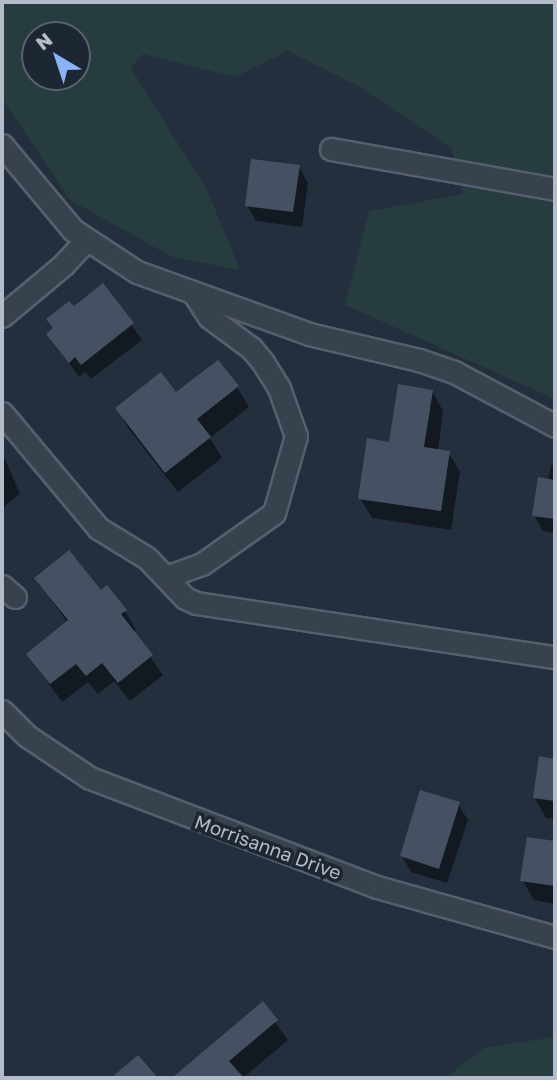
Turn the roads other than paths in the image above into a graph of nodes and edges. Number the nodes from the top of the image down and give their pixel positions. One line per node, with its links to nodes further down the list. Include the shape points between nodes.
1 (2, 145): 4 (street)
2 (331, 149): 3 (street)
3 (555, 189)
4 (85, 241): 5 (street, via 137,272); 6 (street)
5 (193, 292): 8 (street, via 309,334 454,372); 9 (street, via 209,317 262,360 279,388 296,436 274,513 202,564)
6 (2, 316)
7 (2, 413): 9 (street, via 98,528 148,558)
8 (555, 426)
9 (166, 577): 10 (street, via 196,603)
10 (555, 657)
11 (2, 711): 12 (street, Morrisanna Drive, via 37,744 90,778 377,887)
12 (555, 937)

